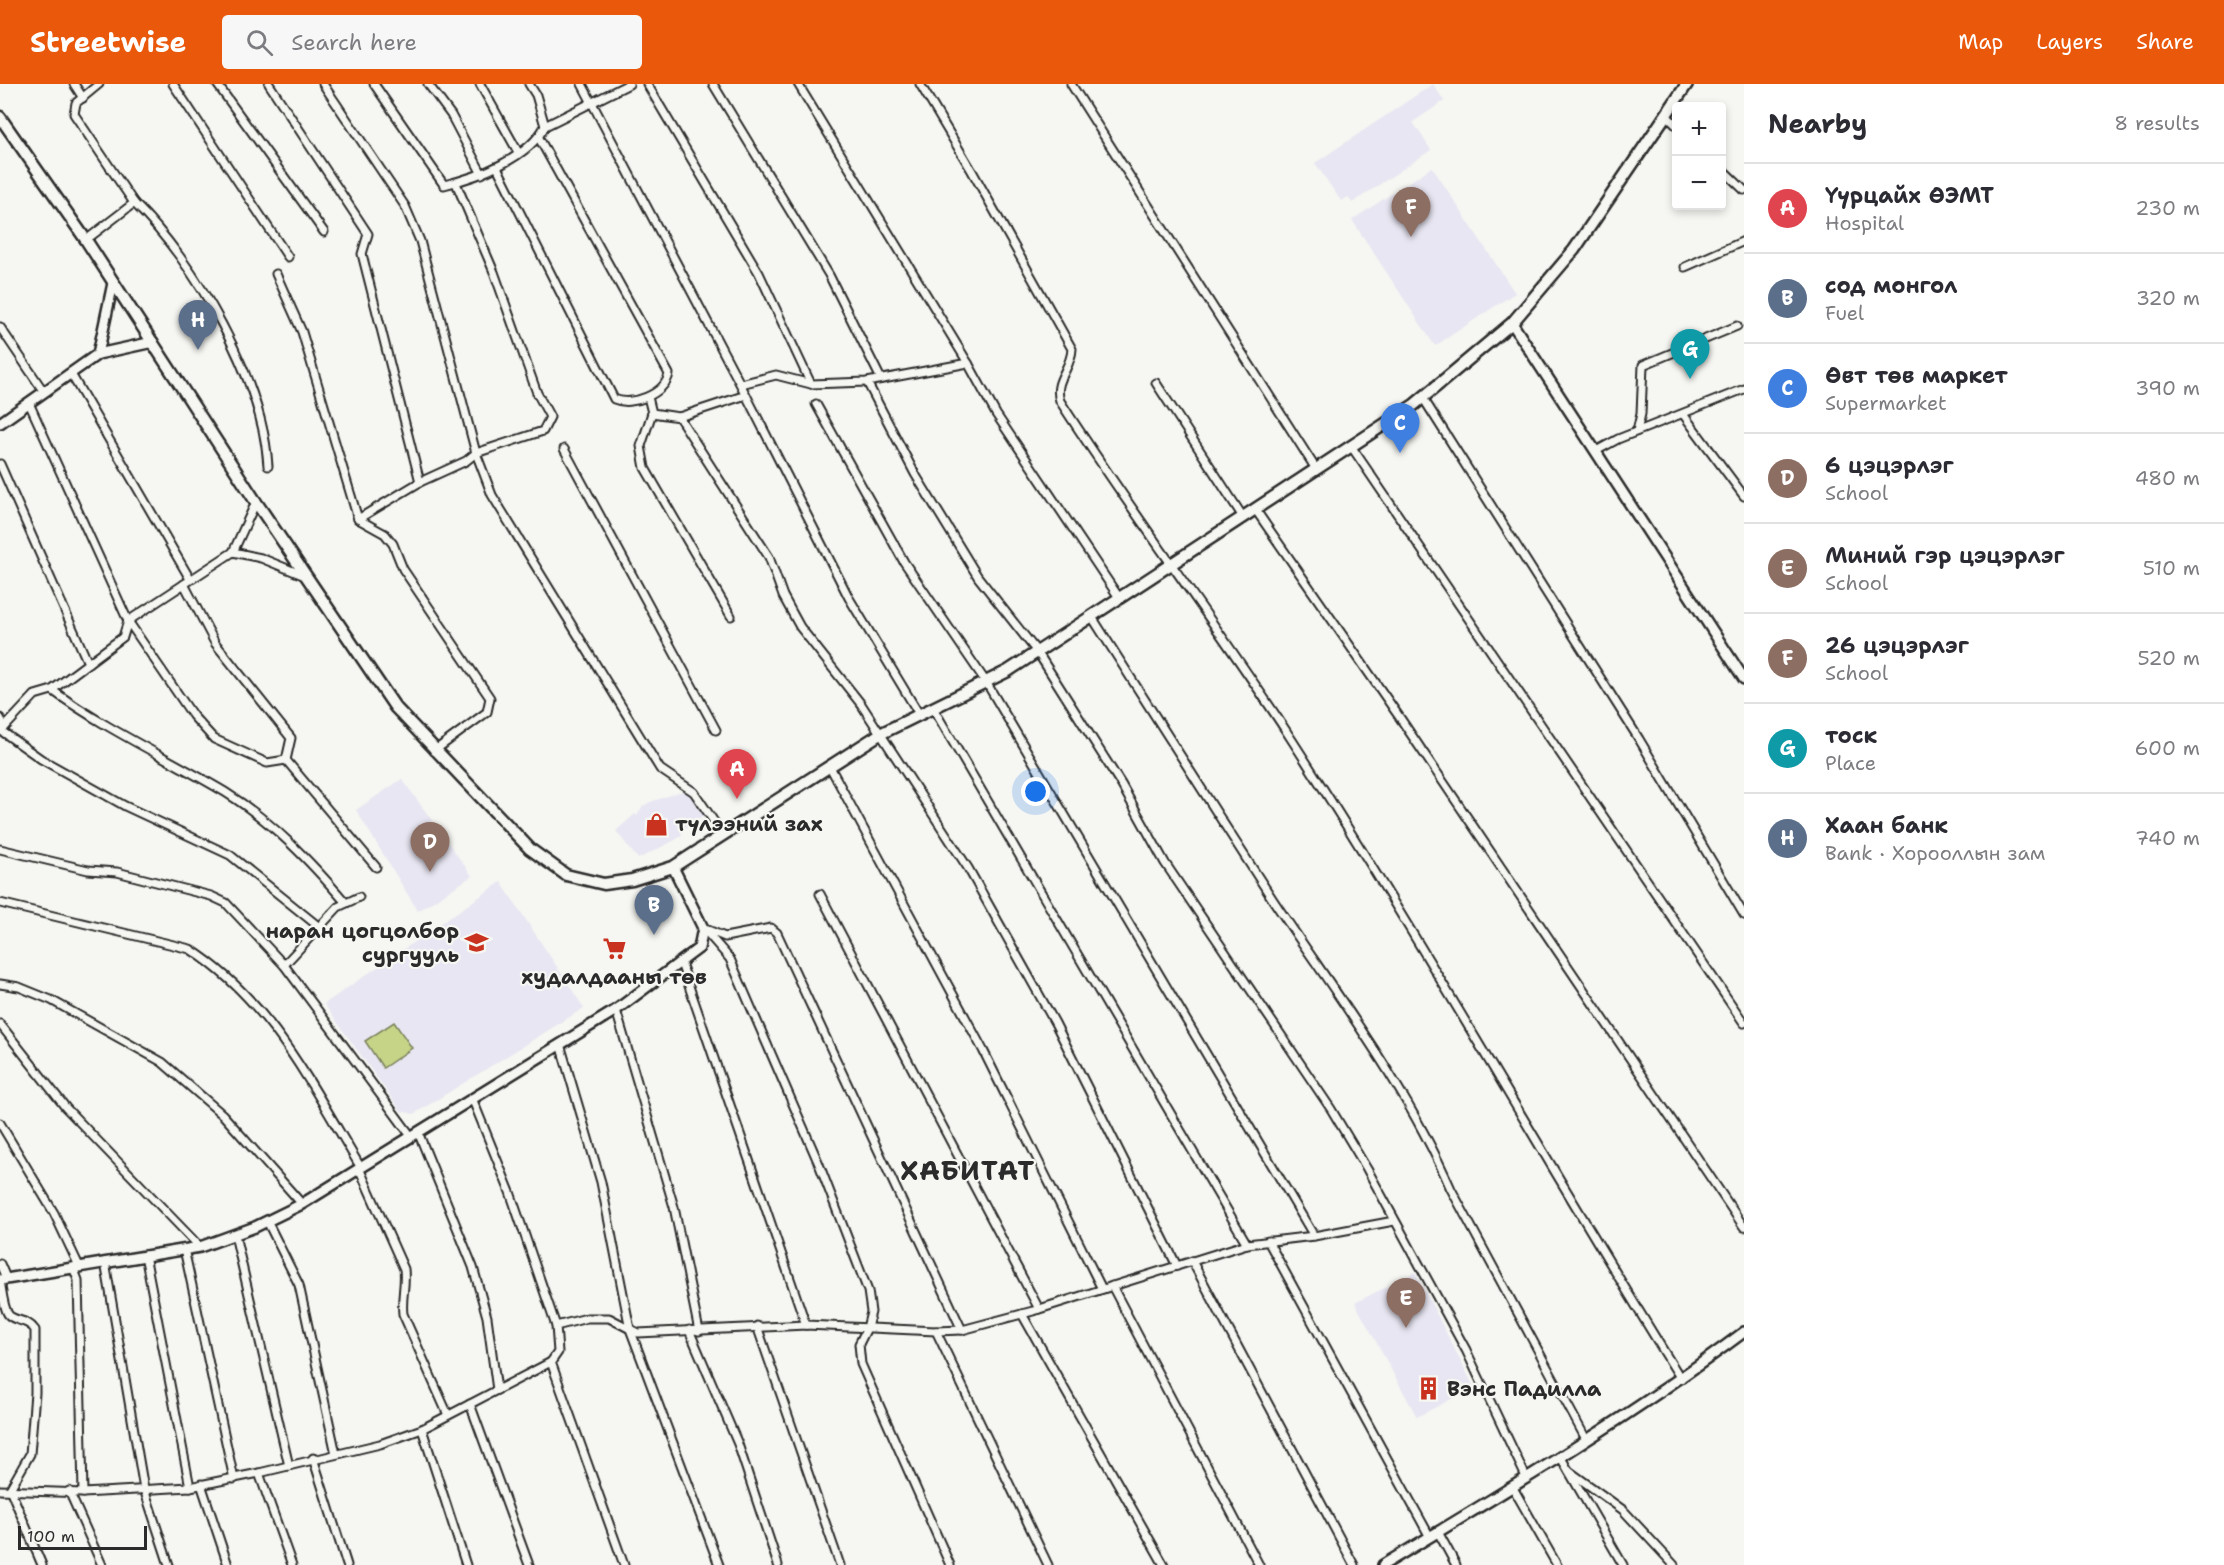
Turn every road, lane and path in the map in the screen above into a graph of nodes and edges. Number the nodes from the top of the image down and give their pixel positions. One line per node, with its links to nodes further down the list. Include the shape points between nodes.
1 (74, 84): 19 (street)
2 (99, 84): 19 (street)
3 (173, 84): 36 (street)
4 (217, 84): 33 (street)
5 (269, 84): 71 (street, via 368,234 362,254)
6 (323, 84): 67 (street, via 405,206 420,241)
7 (374, 84): 30 (street, via 444,186)
8 (428, 84): 29 (street, via 452,115)
9 (480, 84): 26 (street)
10 (529, 84): 24 (street)
11 (582, 84): 20 (street)
12 (629, 84): 20 (street)
13 (647, 84): 51 (street, via 759,273)
14 (713, 84): 47 (street, via 829,275)
15 (798, 84): 45 (street)
16 (920, 84): 78 (street, via 1072,349 1068,369 1058,382 1060,401 1104,470)
17 (1071, 84): 70 (street)
18 (1687, 84): 21 (main road)
19 (83, 98): 32 (street, via 76,103 74,114)
20 (593, 103): 24 (street); 50 (street)
21 (1666, 116): 23 (street); 40 (main road, via 1574,250)
22 (0, 117): 34 (main road)
23 (1672, 121)
24 (545, 126): 25 (street)
25 (539, 138): 26 (street); 55 (street, via 669,374 665,385)
26 (518, 152): 27 (street)
27 (498, 169): 29 (street); 55 (street, via 614,399)
28 (1726, 173): 31 (street)
29 (482, 174): 30 (street)
30 (456, 183): 67 (street, via 494,272 537,393 550,417 543,431)
31 (1744, 190)
32 (134, 203): 34 (street); 69 (street, via 155,223 230,339 267,443)
33 (324, 232)
34 (86, 240): 39 (main road)
35 (1744, 241): 37 (street)
36 (288, 257)
37 (1685, 267)
38 (276, 274): 76 (street, via 302,332)
39 (113, 283): 43 (main road); 44 (street)
40 (1512, 323): 56 (main road); 66 (street)
41 (1737, 326): 63 (street, via 1643,365)
42 (0, 327): 53 (street)
43 (153, 342): 44 (street); 73 (main road)
44 (98, 354): 46 (street)
45 (968, 363): 47 (street); 81 (street, via 996,414)
46 (71, 374): 53 (street); 80 (street)
47 (881, 380): 48 (street)
48 (867, 382): 51 (street); 85 (street, via 915,474 978,577)
49 (1156, 383): 75 (street)
50 (741, 384): 51 (street, via 776,375); 54 (street)
51 (811, 384)
52 (1744, 389): 60 (street)
53 (44, 392): 57 (street)
54 (746, 395): 61 (street); 91 (street, via 849,598)
55 (648, 396): 59 (street)
56 (1423, 398): 64 (main road); 107 (street)
57 (29, 403): 62 (street); 84 (street)
58 (816, 404): 88 (street, via 904,562)
59 (651, 413): 61 (street); 82 (street, via 641,446 645,468)
60 (1683, 414): 63 (street); 72 (street)
61 (679, 417): 95 (street, via 769,557 783,596 801,627)
62 (0, 423)
63 (1637, 431): 66 (street)
64 (1351, 446): 70 (main road); 114 (street)
65 (564, 449): 94 (street)
66 (1596, 451): 87 (street)
67 (476, 453): 71 (street); 99 (street, via 492,495 660,769 694,792)
68 (0, 464): 86 (street)
69 (268, 466)
70 (1316, 469): 74 (main road)
71 (420, 482): 76 (street)
72 (1744, 496)
73 (256, 502): 77 (street); 79 (main road)
74 (1255, 509): 75 (main road); 124 (street)
75 (1243, 517): 78 (main road)
76 (358, 519): 96 (street, via 385,534 393,544 403,569 490,698 487,711)
77 (232, 552): 79 (street, via 261,558); 80 (street)
78 (1173, 564): 81 (main road); 153 (street, via 1290,737 1468,1023 1590,1233)
79 (305, 576): 96 (main road, via 395,707)
80 (187, 581): 84 (street); 97 (street, via 215,643 291,738)
81 (1120, 599): 83 (main road)
82 (731, 616)
83 (1092, 617): 85 (main road); 158 (street, via 1341,998 1435,1151 1451,1189)
84 (128, 621): 86 (street, via 123,637); 97 (street, via 193,716 214,739 267,763)
85 (1038, 653): 88 (main road); 123 (street, via 1121,784 1165,863 1331,1109)
86 (88, 663): 89 (street)
87 (1744, 679)
88 (986, 682): 90 (main road); 126 (street)
89 (52, 690): 93 (street, via 36,695); 106 (street, via 226,793 277,829)
90 (933, 708): 91 (main road); 128 (street)
91 (919, 714): 95 (main road)
92 (0, 718): 93 (street)
93 (2, 728): 108 (street, via 41,759 125,806 230,855)
94 (716, 730)
95 (880, 734): 98 (main road); 135 (street, via 968,868 1049,1013)
96 (434, 751): 102 (main road, via 530,849 566,875 604,884)
97 (286, 760): 101 (street)
98 (829, 765): 99 (main road); 139 (street, via 977,1039)
99 (723, 836): 102 (main road)
100 (0, 849): 111 (street, via 211,896 226,903)
101 (376, 867)
102 (673, 867): 109 (street)
103 (820, 894): 140 (street)
104 (359, 897): 106 (street)
105 (0, 903): 120 (street, via 190,949 207,960 252,1000 279,1032)
106 (346, 903): 108 (street)
107 (1744, 915)
108 (318, 926): 111 (street)
109 (703, 928): 110 (street, via 699,948); 145 (street, via 730,959 819,1164 868,1292 871,1312); 148 (street, via 725,937 771,928 777,933)
110 (681, 963): 113 (street); 142 (street)
111 (284, 965): 119 (street)
112 (0, 984): 121 (street, via 51,1000 162,1062 223,1115)
113 (616, 1010): 116 (street); 149 (street, via 674,1207)
114 (1744, 1023)
115 (0, 1024): 129 (street, via 66,1108)
116 (560, 1044): 117 (street); 146 (street, via 601,1182)
117 (472, 1098): 119 (street); 143 (street, via 510,1192)
118 (0, 1123): 136 (street, via 54,1213)
119 (414, 1134): 120 (street); 154 (street, via 473,1267 487,1317)
120 (360, 1168): 121 (street); 156 (street, via 404,1269 403,1314)
121 (302, 1204): 122 (street)
122 (267, 1221): 125 (street); 159 (street, via 299,1285)
123 (1394, 1221): 126 (street); 165 (street, via 1466,1350)
124 (1744, 1227)
125 (235, 1235): 129 (street); 162 (street)
126 (1314, 1236): 127 (street)
127 (1268, 1240): 128 (street); 175 (street)
128 (1247, 1244): 132 (street)
129 (200, 1247): 130 (street)
130 (184, 1249): 131 (street); 166 (street)
131 (144, 1255): 133 (street); 168 (street)
132 (1192, 1261): 135 (street); 192 (street)
133 (105, 1262): 136 (street); 171 (street)
134 (0, 1264): 137 (street)
135 (1177, 1266): 138 (street)
136 (76, 1267): 137 (street); 174 (street)
137 (2, 1279): 170 (street, via 7,1313 30,1323 35,1330 30,1454)
138 (1112, 1286): 139 (street); 191 (street)
139 (1102, 1289): 140 (street)
140 (1039, 1309): 141 (street)
141 (1022, 1314): 148 (street); 190 (street)
142 (806, 1325): 144 (street); 145 (street)
143 (556, 1326): 146 (street, via 587,1318 609,1318); 152 (street, via 558,1352)
144 (757, 1326): 149 (street); 187 (street)
145 (867, 1328): 150 (street); 188 (street, via 859,1344 861,1364)
146 (630, 1329): 147 (street, via 638,1333); 185 (street)
147 (689, 1329): 149 (street); 186 (street, via 738,1444)
148 (962, 1330): 150 (street)
149 (699, 1331)
150 (936, 1332): 189 (street)
151 (1744, 1332): 153 (street)
152 (552, 1362): 154 (street); 184 (street)
153 (1681, 1379): 158 (street)
154 (497, 1390): 155 (street)
155 (470, 1404): 156 (street); 183 (street)
156 (448, 1415): 157 (street)
157 (422, 1429): 159 (street); 182 (street)
158 (1587, 1441): 160 (street)
159 (336, 1454): 161 (street)
160 (1560, 1456): 163 (street); 165 (street)
161 (313, 1458): 162 (street); 181 (street)
162 (289, 1466): 164 (street)
163 (1569, 1471): 196 (street); 197 (street, via 1623,1510)
164 (259, 1473): 166 (street); 180 (street)
165 (1526, 1478): 169 (street)
166 (234, 1479): 167 (street)
167 (201, 1484): 168 (street); 179 (street)
168 (190, 1486): 171 (street)
169 (1512, 1486): 175 (street); 195 (street)
170 (10, 1489): 172 (street); 173 (street); 176 (street)
171 (144, 1489): 174 (street); 178 (street)
172 (0, 1490)
173 (69, 1491): 174 (street); 177 (street)
174 (83, 1493)
175 (1434, 1534): 193 (street); 194 (street)
176 (42, 1565)
177 (102, 1565)
178 (169, 1565)
179 (228, 1565)
180 (292, 1565)
181 (347, 1565)
182 (466, 1565)
183 (529, 1565)
184 (624, 1565)
185 (719, 1565)
186 (778, 1565)
187 (840, 1565)
188 (950, 1565)
189 (1048, 1565)
190 (1164, 1565)
191 (1259, 1565)
192 (1354, 1565)
193 (1383, 1565)
194 (1456, 1565)
195 (1557, 1565)
196 (1623, 1565)
197 (1674, 1565)

